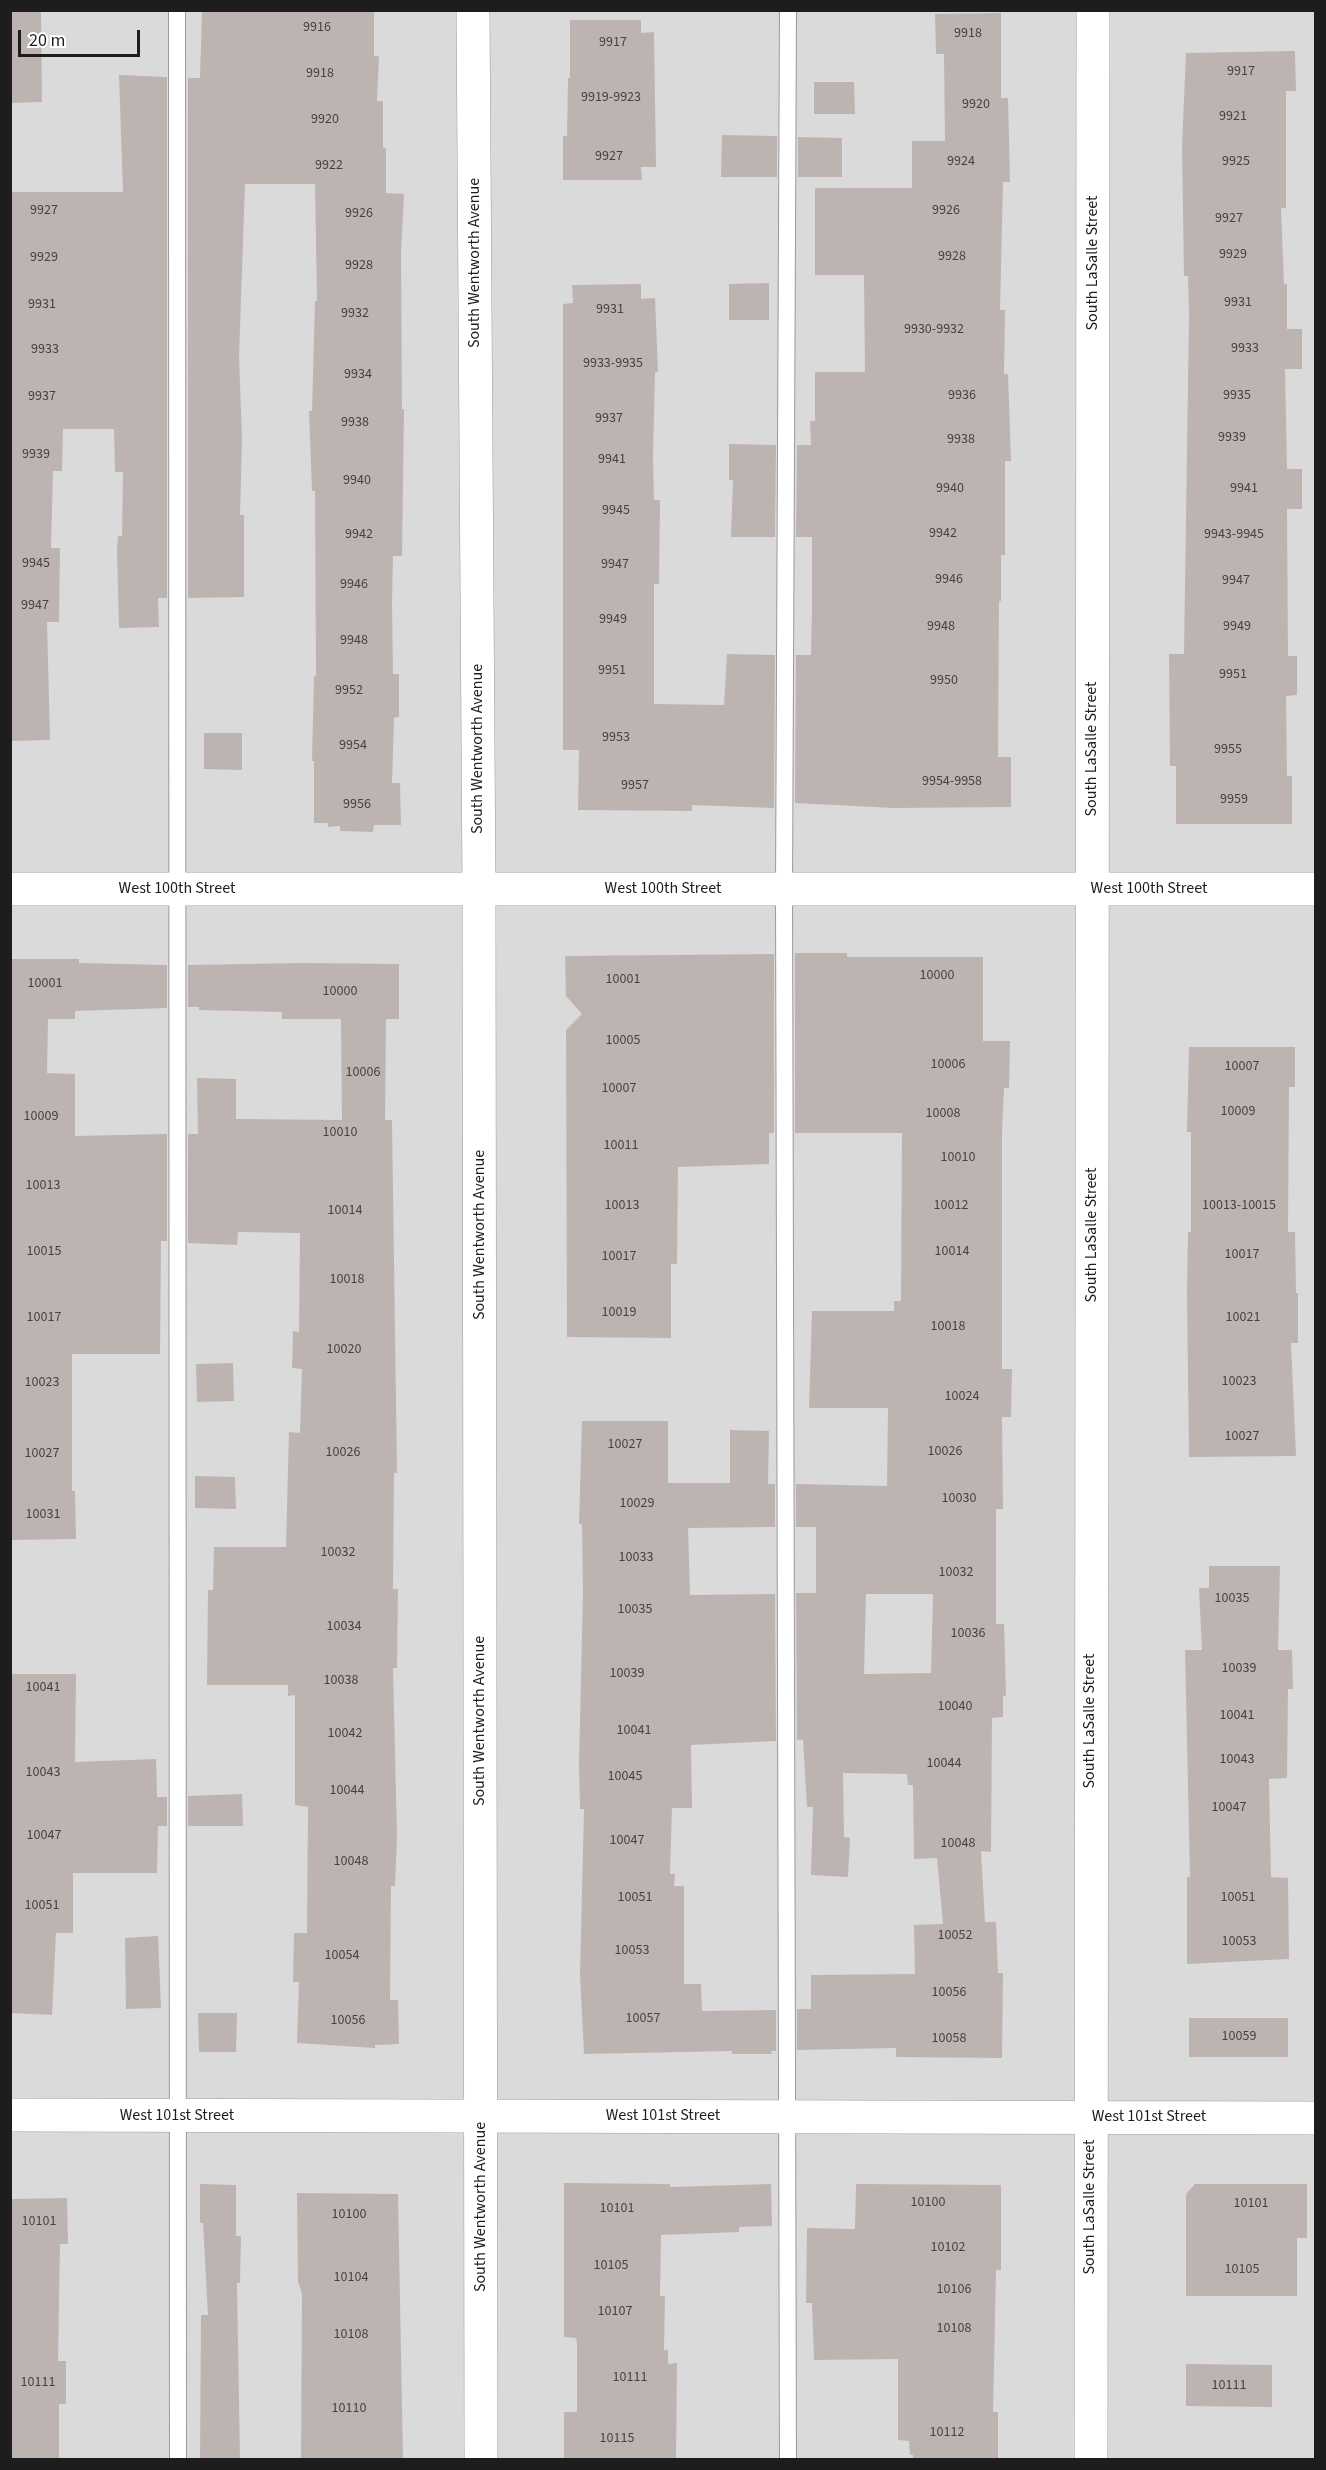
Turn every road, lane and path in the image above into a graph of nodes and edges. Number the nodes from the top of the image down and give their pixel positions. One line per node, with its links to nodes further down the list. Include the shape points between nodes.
1 (177, 10): 6 (lane)
2 (473, 10): 7 (street, South Wentworth Avenue)
3 (788, 10): 8 (lane)
4 (1093, 10): 10 (street, South LaSalle Street)
5 (10, 889): 6 (street, West 100th Street)
6 (177, 889): 7 (street, West 100th Street); 12 (lane)
7 (479, 889): 8 (street, West 100th Street); 13 (street, South Wentworth Avenue)
8 (784, 889): 10 (street, West 100th Street); 14 (lane)
9 (1316, 889): 10 (street, West 100th Street)
10 (1092, 890): 15 (street, South LaSalle Street)
11 (10, 2115): 12 (street, West 101st Street)
12 (178, 2115): 13 (street, West 101st Street); 17 (lane)
13 (481, 2116): 14 (street, West 101st Street); 18 (street, South Wentworth Avenue)
14 (788, 2117): 15 (street, West 101st Street); 19 (lane)
15 (1089, 2117): 16 (street, West 101st Street); 20 (street, South LaSalle Street)
16 (1316, 2118)
17 (178, 2460)
18 (481, 2460)
19 (788, 2460)
20 (1091, 2460)

